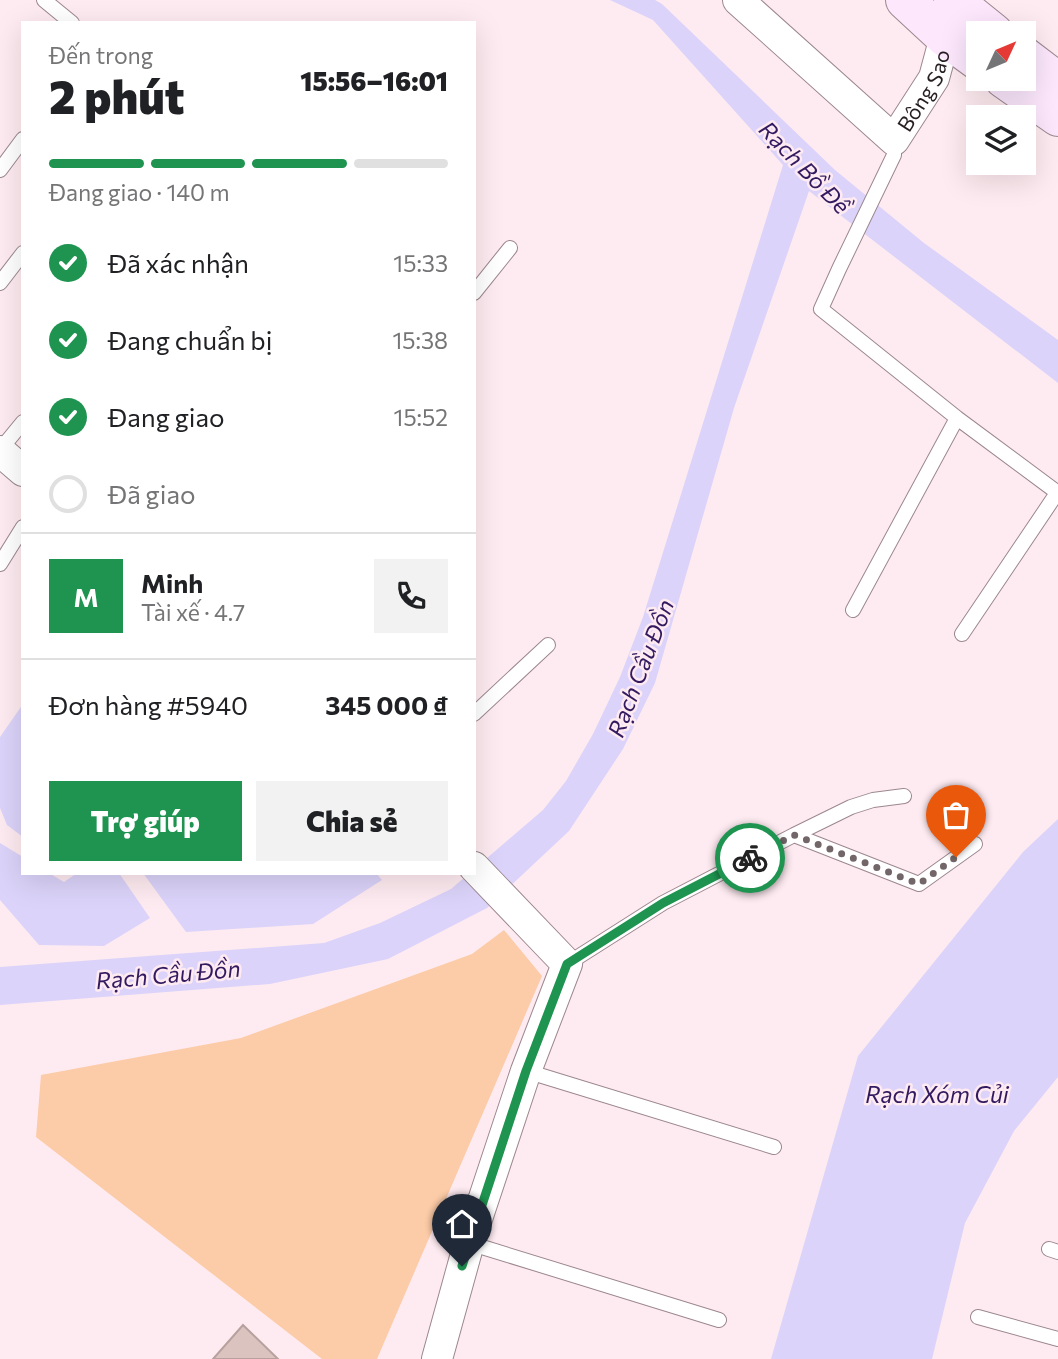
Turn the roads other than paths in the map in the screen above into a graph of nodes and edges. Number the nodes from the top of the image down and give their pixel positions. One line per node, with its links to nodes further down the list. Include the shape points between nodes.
1 (44, 0): 5 (lane)
2 (738, 0): 13 (street)
3 (905, 0): 7 (main road)
4 (953, 0): 6 (main road)
5 (70, 21)
6 (979, 21)
7 (945, 37): 8 (main road); 13 (street, Bông Sao, via 934,78)
8 (966, 52)
9 (1036, 65): 10 (main road)
10 (1058, 82)
11 (1021, 91): 12 (main road)
12 (1058, 117)
13 (894, 140): 20 (lane, via 894,155 821,309)
14 (21, 141): 15 (lane)
15 (0, 170)
16 (510, 248): 19 (lane)
17 (21, 256): 18 (lane)
18 (0, 282)
19 (476, 290)
20 (957, 418): 24 (lane); 27 (lane)
21 (21, 424): 22 (lane)
22 (0, 450): 23 (street)
23 (21, 469)
24 (1058, 493): 28 (lane)
25 (21, 530): 26 (lane)
26 (0, 564)
27 (853, 610)
28 (962, 634)
29 (548, 645): 30 (lane)
30 (476, 712)
31 (904, 796): 32 (lane, via 851,807)
32 (794, 835): 33 (lane, via 919,884); 35 (lane, via 663,903)
33 (975, 844)
34 (476, 869): 35 (street)
35 (567, 964): 36 (street)
36 (526, 1071): 37 (lane); 38 (street)
37 (774, 1147)
38 (469, 1243): 40 (lane); 42 (street)
39 (978, 1317): 41 (lane)
40 (719, 1320)
41 (1058, 1339)
42 (437, 1359)

